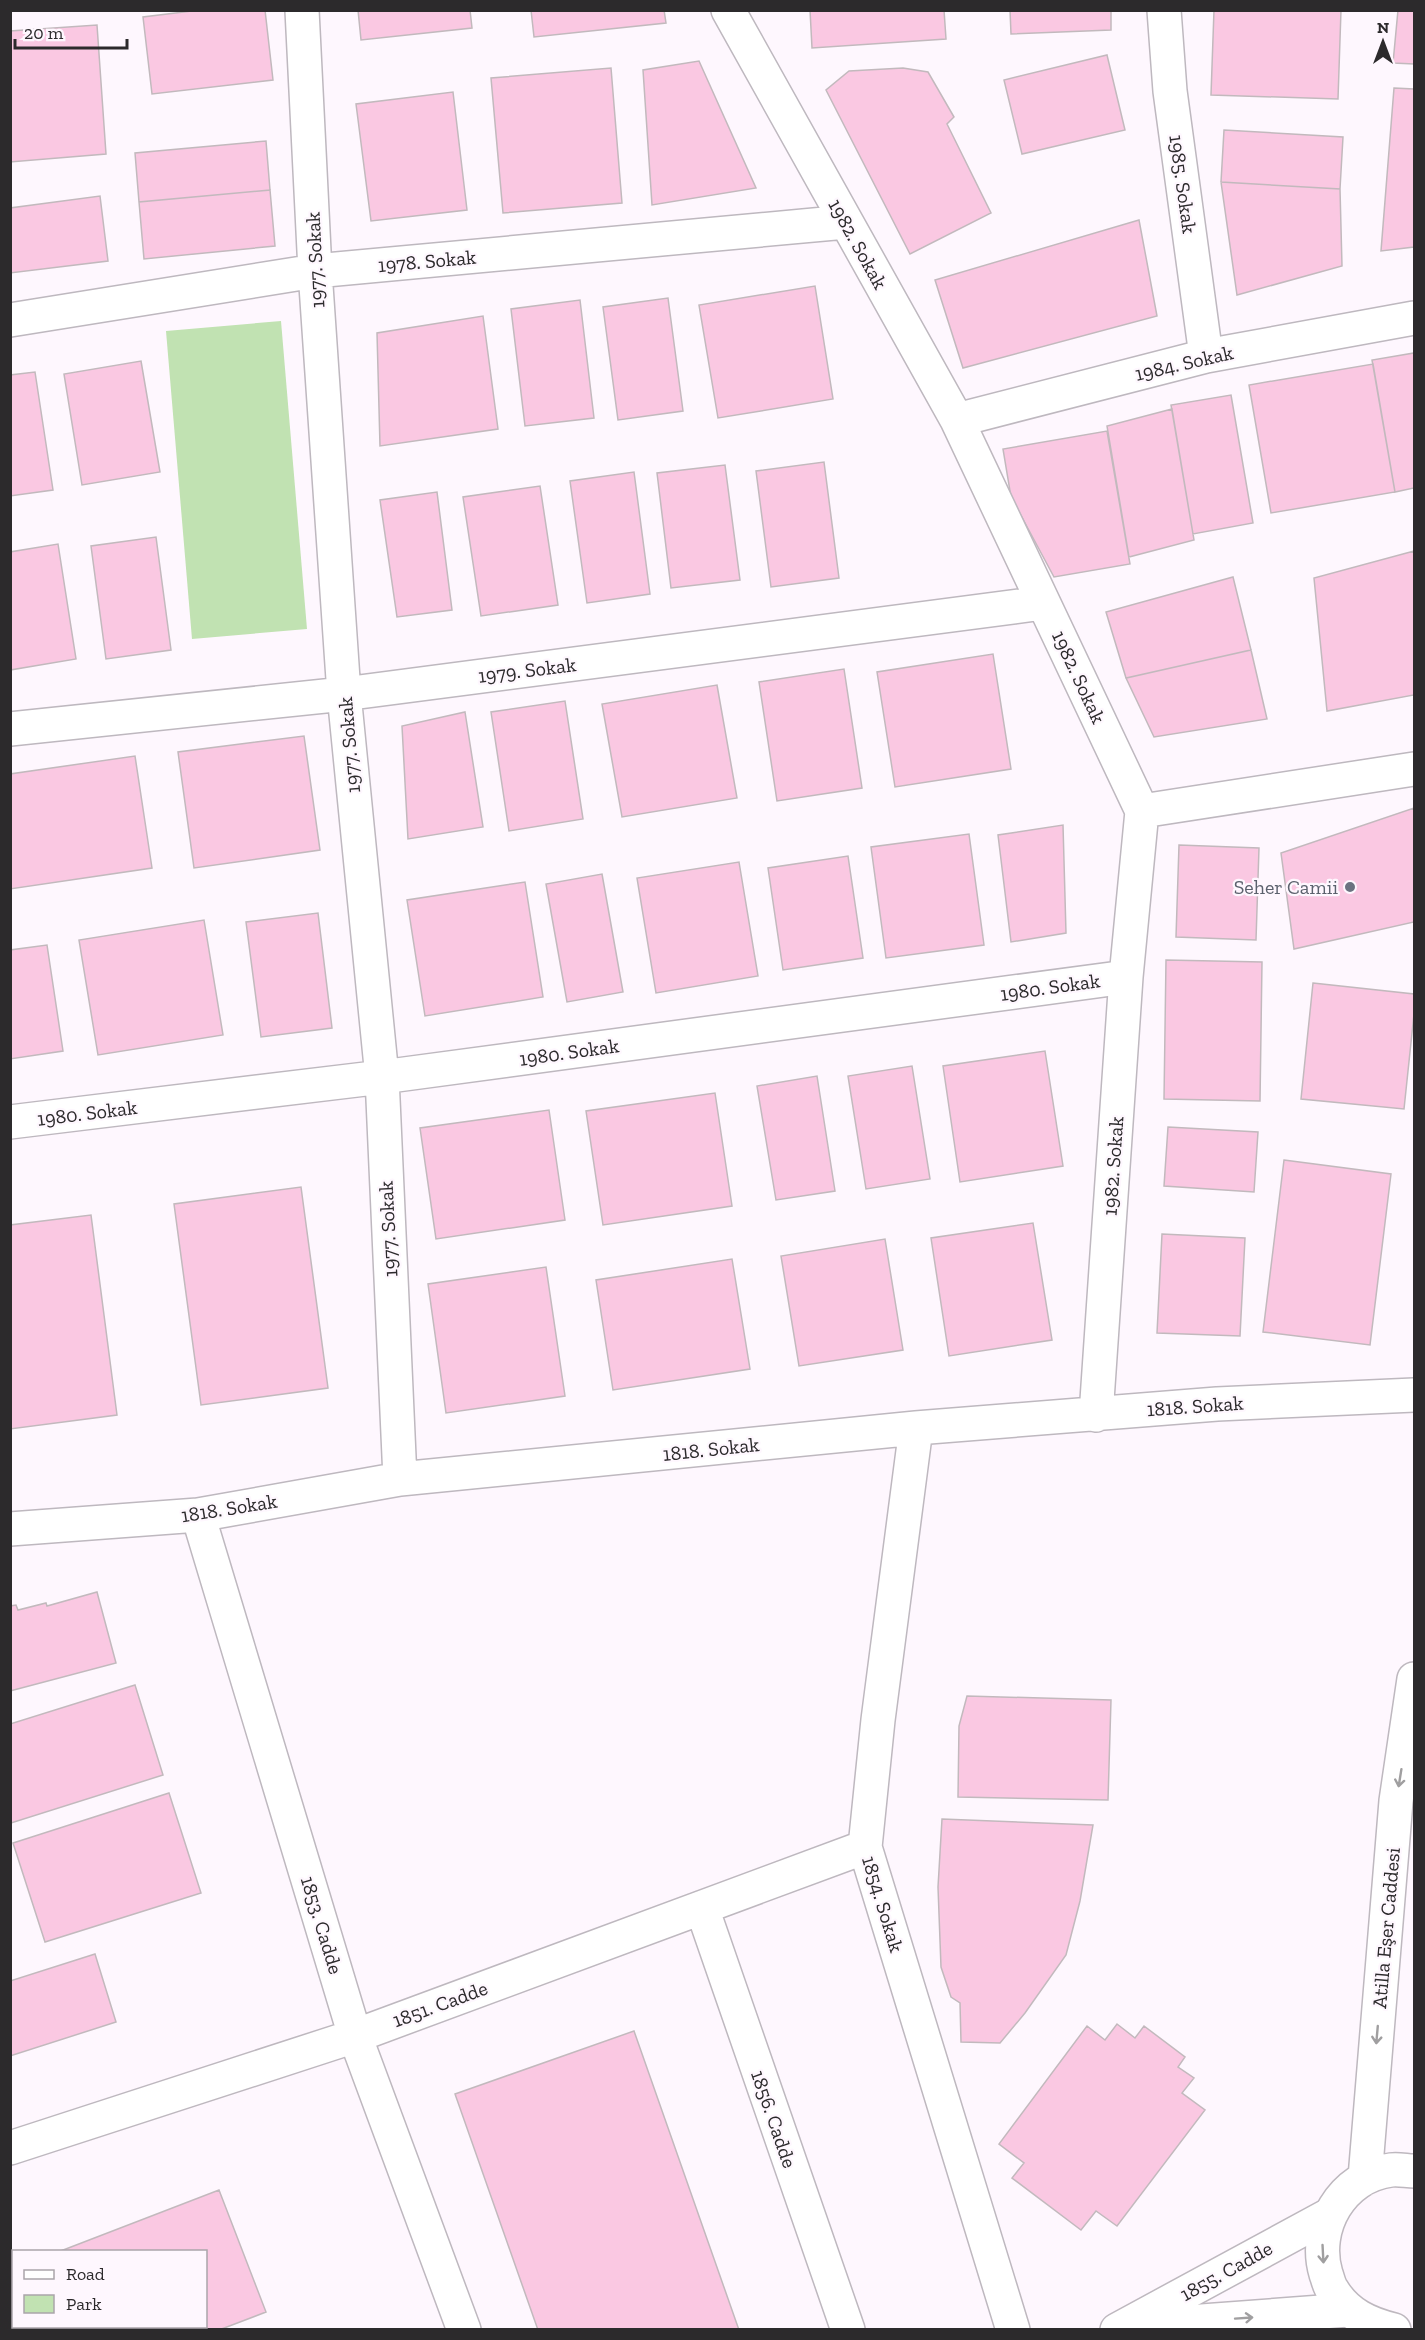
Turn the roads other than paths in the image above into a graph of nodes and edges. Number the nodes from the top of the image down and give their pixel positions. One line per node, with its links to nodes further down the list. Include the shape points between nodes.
1 (302, 10): 5 (street, 1977. Sokak)
2 (728, 10): 4 (street, 1982. Sokak)
3 (1164, 10): 8 (street, 1985. Sokak, via 1170,91)
4 (846, 222): 5 (street, 1978. Sokak); 9 (street, 1982. Sokak)
5 (315, 271): 7 (street, 1978. Sokak); 11 (street, 1977. Sokak)
6 (1414, 318): 8 (street, 1984. Sokak)
7 (10, 320)
8 (1206, 356): 9 (street, 1984. Sokak)
9 (957, 420): 10 (street, 1982. Sokak)
10 (1043, 603): 11 (street, 1979. Sokak); 14 (street, 1982. Sokak)
11 (344, 694): 12 (street, 1979. Sokak); 16 (street, 1977. Sokak)
12 (10, 729)
13 (1414, 769): 14 (street)
14 (1142, 811): 15 (street, 1982. Sokak)
15 (1126, 977): 16 (street, 1980. Sokak); 19 (street, 1982. Sokak)
16 (382, 1077): 17 (street, 1980. Sokak); 21 (street, 1977. Sokak)
17 (10, 1122)
18 (1414, 1395): 19 (street, 1818. Sokak, via 1217,1404)
19 (1096, 1415): 20 (street, 1818. Sokak)
20 (916, 1428): 21 (street, 1818. Sokak); 25 (street, 1854. Sokak)
21 (400, 1479): 22 (street, 1818. Sokak)
22 (198, 1515): 23 (street, 1818. Sokak); 27 (street, 1853. Cadde)
23 (10, 1529)
24 (1414, 1679): 30 (street, Atilla Eşer Caddesi, one-way to 30, via 1396,1802)
25 (865, 1847): 26 (street, 1851. Cadde); 37 (street, 1854. Sokak)
26 (702, 1908): 27 (street, 1851. Cadde); 36 (street, 1856. Cadde)
27 (355, 2036): 28 (street, 1851. Cadde); 35 (street, 1853. Cadde)
28 (10, 2148)
29 (1414, 2171): 30 (street, via 1391,2170)
30 (1365, 2178): 31 (street, via 1344,2194)
31 (1329, 2215): 32 (street, one-way to 32, via 1322,2240 1323,2262 1332,2290); 33 (street, 1855. Cadde)
32 (1348, 2310): 33 (street, 1855. Cadde, one-way to 32); 34 (street, via 1370,2324)
33 (1120, 2328)
34 (1397, 2329)
35 (464, 2330)
36 (848, 2330)
37 (1013, 2330)

